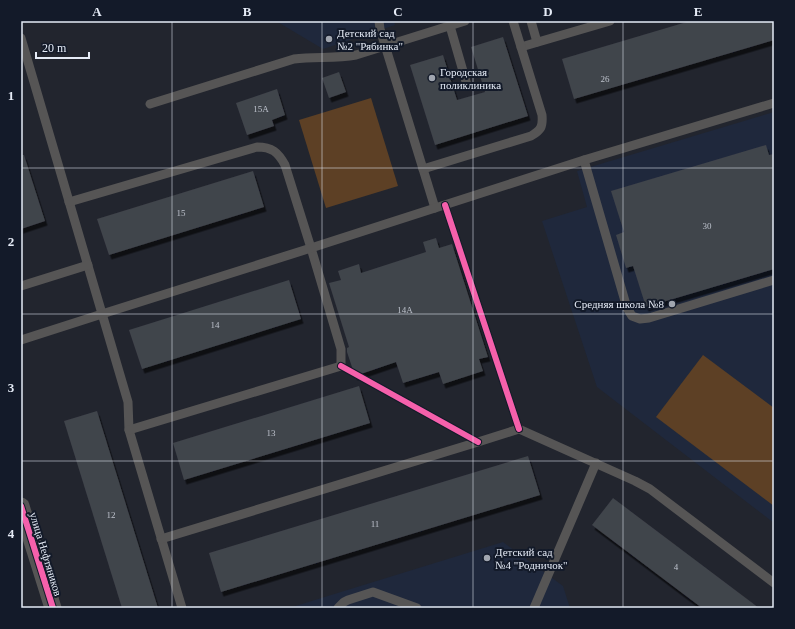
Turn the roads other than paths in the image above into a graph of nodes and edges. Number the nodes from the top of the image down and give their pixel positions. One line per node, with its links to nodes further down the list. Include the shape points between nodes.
1 (379, 21): 9 (lane)
2 (465, 21): 6 (lane)
3 (513, 21): 10 (lane)
4 (530, 21): 8 (lane)
5 (610, 21): 8 (lane)
6 (450, 26): 9 (lane); 11 (lane)
7 (21, 38): 16 (lane)
8 (537, 42): 10 (lane)
9 (386, 46): 12 (lane, via 348,56 294,59); 15 (lane)
10 (521, 47): 15 (lane, via 542,115 543,124 538,132)
11 (467, 85)
12 (150, 104)
13 (774, 104): 14 (lane)
14 (584, 160): 17 (lane); 20 (lane, via 627,308 632,316 640,319 649,318)
15 (423, 169): 17 (lane)
16 (69, 202): 18 (lane, via 257,147 265,147 280,156 285,165); 19 (lane)
17 (435, 208): 18 (lane)
18 (311, 248): 22 (lane); 24 (lane, via 341,349 341,366)
19 (88, 265): 21 (lane); 22 (lane)
20 (774, 280)
21 (21, 286)
22 (102, 314): 23 (lane); 24 (lane, via 128,402)
23 (21, 340)
24 (129, 430): 27 (lane)
25 (596, 463): 27 (lane, via 520,429); 28 (lane, via 650,489); 33 (lane)
26 (21, 506): 29 (street, улица Нефтяников)
27 (161, 539): 30 (lane)
28 (774, 583)
29 (53, 608)
30 (182, 608)
31 (338, 608): 32 (lane, via 348,600 373,592)
32 (417, 608)
33 (534, 608)

